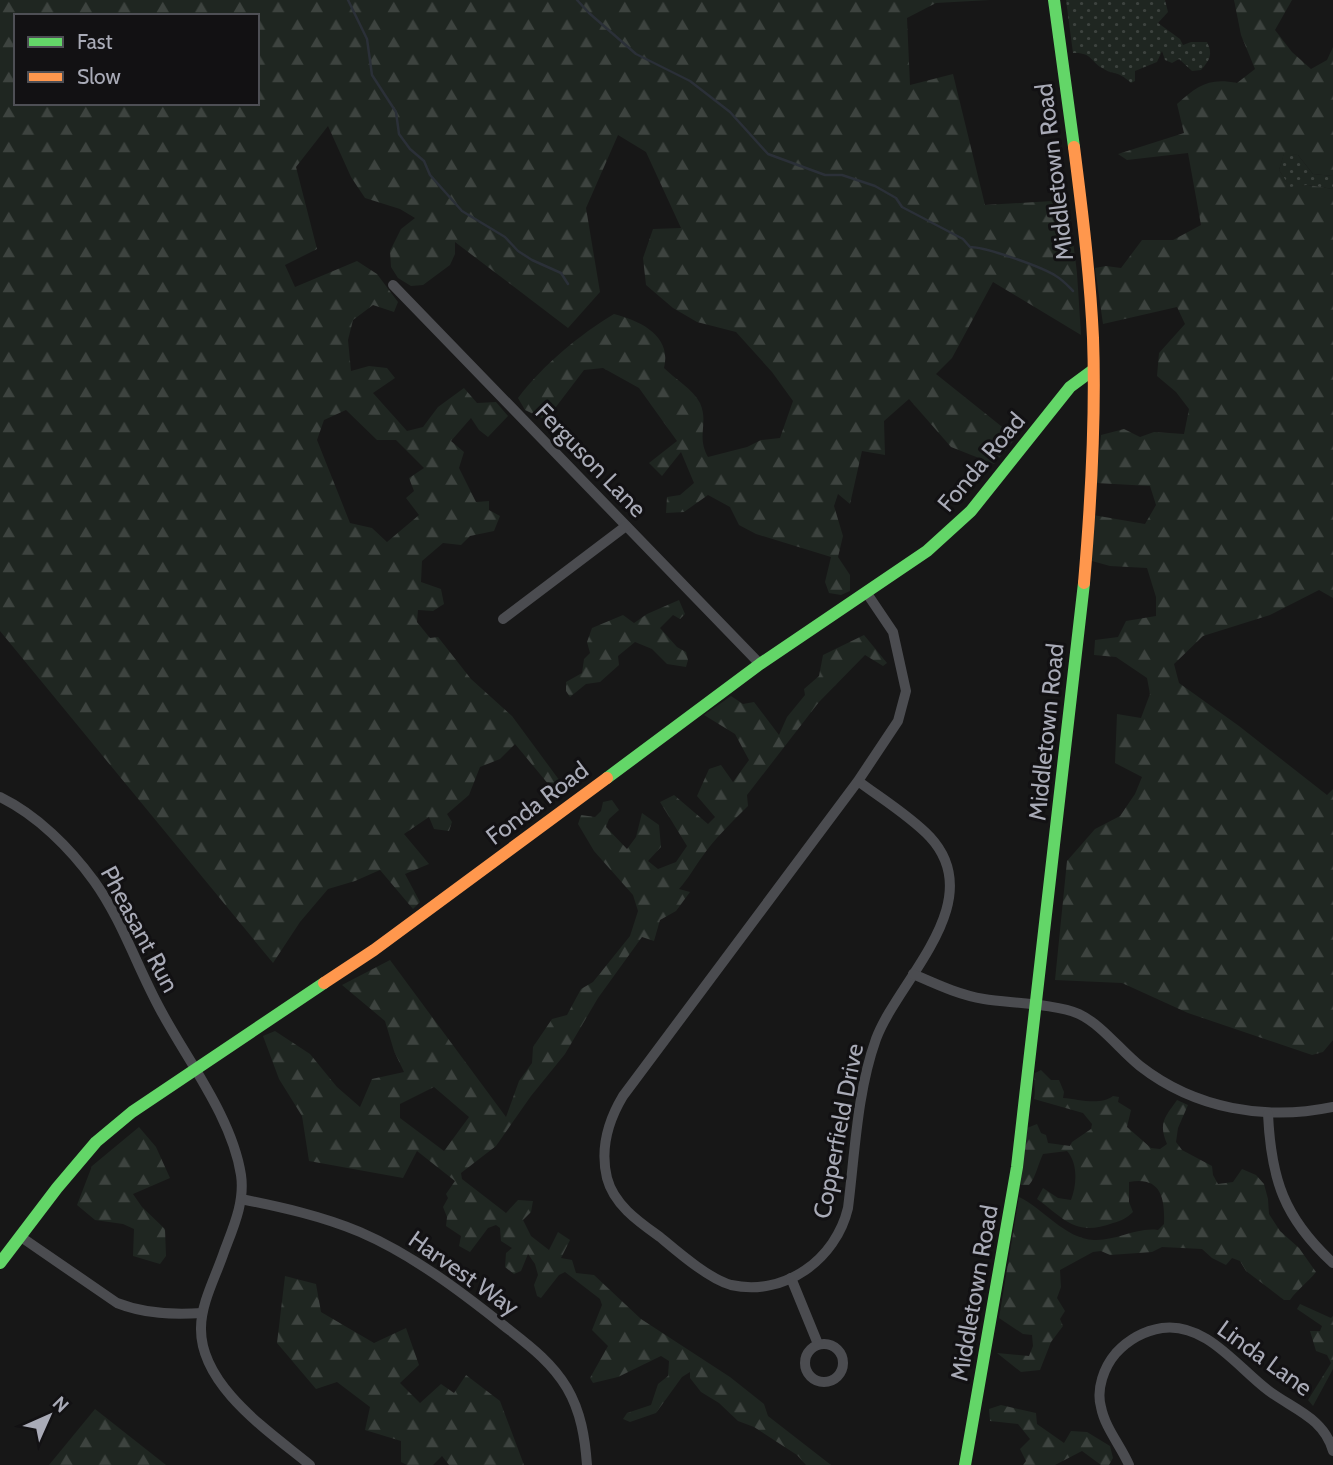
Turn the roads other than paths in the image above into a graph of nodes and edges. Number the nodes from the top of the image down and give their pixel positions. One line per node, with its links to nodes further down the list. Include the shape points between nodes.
1 (1054, 0): 3 (street, Middletown Road, via 1084,242)
2 (393, 285): 4 (street, Ferguson Lane)
3 (1093, 370): 5 (street, Fonda Road, via 1070,387 952,531); 11 (street, Middletown Road, via 1076,664)
4 (626, 526): 6 (street); 7 (street, Ferguson Lane)
5 (866, 592): 7 (street, Fonda Road); 8 (street, Copperfield Drive, via 893,632 906,691 898,721)
6 (503, 619)
7 (760, 664): 12 (street, Fonda Road, via 374,950)
8 (858, 781): 10 (street, Copperfield Drive, via 930,838 948,873 943,921); 19 (street, Copperfield Drive, via 623,1096 612,1114 606,1141 606,1177 611,1191 630,1215 678,1252 729,1284 753,1287)
9 (0, 797): 12 (street, Pheasant Run, via 41,824 95,882)
10 (914, 974): 11 (street, via 981,999); 19 (street, Copperfield Drive, via 886,1016 867,1070 844,1225 832,1246 811,1267)
11 (1036, 1006): 14 (street, via 1084,1017 1143,1068 1180,1091 1226,1107); 25 (street, Middletown Road, via 1007,1232)
12 (194, 1070): 15 (street, Pheasant Run, via 234,1148 242,1176); 16 (street, Fonda Road, via 96,1142)
13 (1333, 1107): 14 (street)
14 (1268, 1114): 18 (street, via 1275,1177 1299,1226)
15 (241, 1199): 20 (street); 24 (street, Harvest Way, via 359,1231 392,1247 484,1309 558,1374 576,1408)
16 (20, 1237): 17 (street, Fonda Road); 20 (street, via 131,1309)
17 (0, 1263)
18 (1333, 1263)
19 (791, 1278): 21 (street)
20 (202, 1313): 23 (street, via 202,1343 221,1384 261,1426)
21 (818, 1344): 21 (street, via 805,1357 806,1370 814,1380 832,1381 841,1372 843,1359 836,1348)
22 (1333, 1451): 26 (street, Linda Lane, via 1327,1434 1310,1417 1272,1394 1214,1345 1172,1327 1132,1338 1102,1377 1100,1407)
23 (310, 1465)
24 (587, 1465)
25 (965, 1465)
26 (1129, 1465)

